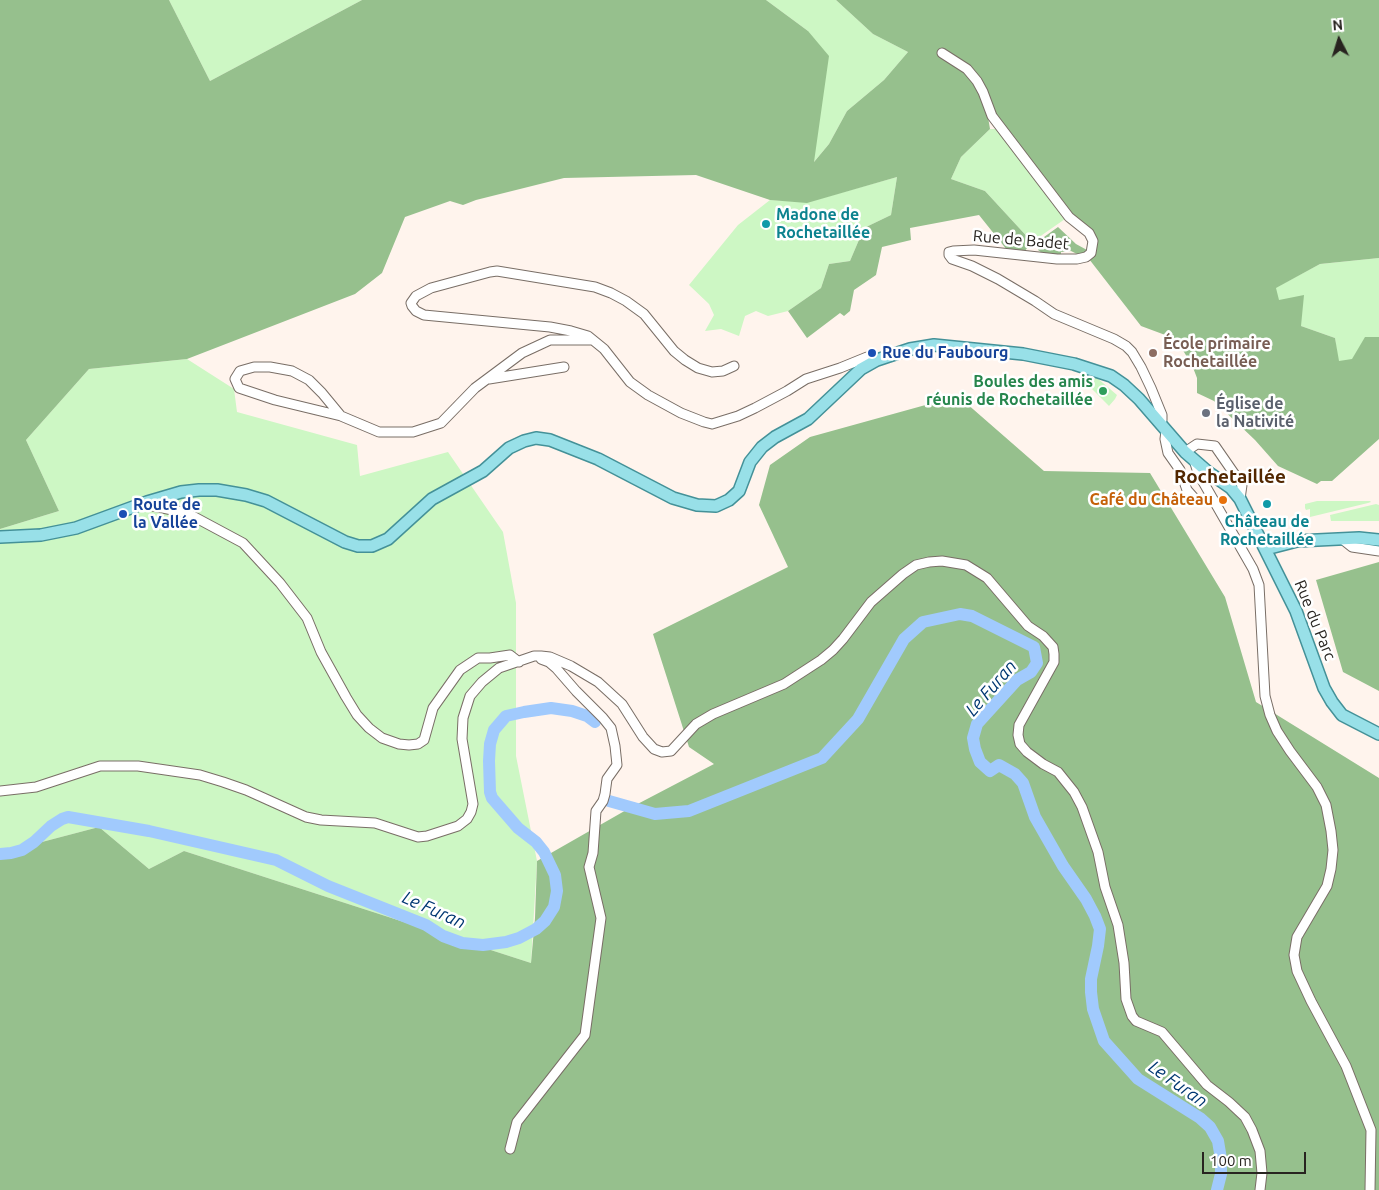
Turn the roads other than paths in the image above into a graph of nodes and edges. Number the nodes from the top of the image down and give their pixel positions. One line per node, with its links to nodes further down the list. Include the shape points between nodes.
1 (942, 53): 8 (street, Rue de Badet, via 967,69 977,81 992,116 1068,217 1089,233 1093,241 1091,253 1086,258 1077,259 974,250 953,250 949,255 998,279 1054,314 1126,346 1152,388)
2 (595, 341): 3 (street, via 630,382 648,395 681,413 712,424 755,408 806,379 867,357); 4 (street, via 588,336 550,327 424,315 411,303 416,296 431,288 497,271 595,287 626,301 644,314 674,351 698,368 712,372); 6 (street, via 550,340 522,353)
3 (877, 360): 8 (main road, via 934,345 1023,354 1074,364 1111,376 1124,385); 13 (main road, via 861,369 808,418 762,447 750,462 738,491 716,506 673,498 598,459 550,440 536,438 509,448 483,471 432,500 388,539 372,546 345,542 266,501 246,495 198,490)
4 (734, 366)
5 (564, 367): 6 (street)
6 (487, 379): 7 (street, via 441,423 413,432 380,432)
7 (341, 416): 7 (street, via 239,388 235,379 240,371 254,367 292,371 309,380)
8 (1163, 427): 9 (main road); 11 (street, via 1168,453)
9 (1185, 452): 10 (main road); 12 (street, via 1197,444 1215,446 1242,485)
10 (1194, 460): 12 (main road, via 1231,488); 25 (street, via 1259,586 1265,696 1270,715 1326,805 1333,850 1331,869 1327,886 1297,938 1294,955 1297,971 1346,1066 1371,1130)
11 (1195, 499)
12 (1240, 499): 17 (main road, Rue du Parc)
13 (147, 502): 14 (main road, via 76,528 41,535); 20 (street, via 187,513 243,543 307,618 321,652 357,715 382,738 409,745 424,740 433,708 460,670 478,658 510,655)
14 (0, 537)
15 (1342, 539): 16 (main road); 17 (main road, via 1297,541); 18 (street, via 1352,547)
16 (1379, 540)
17 (1266, 549): 21 (main road, Rue du Parc, via 1296,610 1332,702 1342,715)
18 (1379, 551)
19 (534, 656): 20 (street); 23 (street, via 556,668 611,728 617,765 607,779 604,798 596,811 589,867 602,918 585,1034 517,1122); 24 (street, via 550,656 598,682 622,704 654,749 670,751 696,724 784,684 821,660 843,639 870,602 916,565 954,562 966,565 987,578 1028,626 1053,647 1054,662 1019,726 1018,735 1027,752 1058,772 1082,806 1118,925 1126,1000 1132,1016 1136,1021 1162,1032 1207,1085 1245,1117 1260,1150)
20 (519, 662): 22 (street, via 499,668 470,696 463,718 462,739 474,804 467,819 458,826 427,836 418,837 375,823 306,817 223,782 145,767 100,766 36,787)
21 (1379, 734)
22 (0, 791)
23 (510, 1149)
24 (1260, 1190)
25 (1370, 1190)

